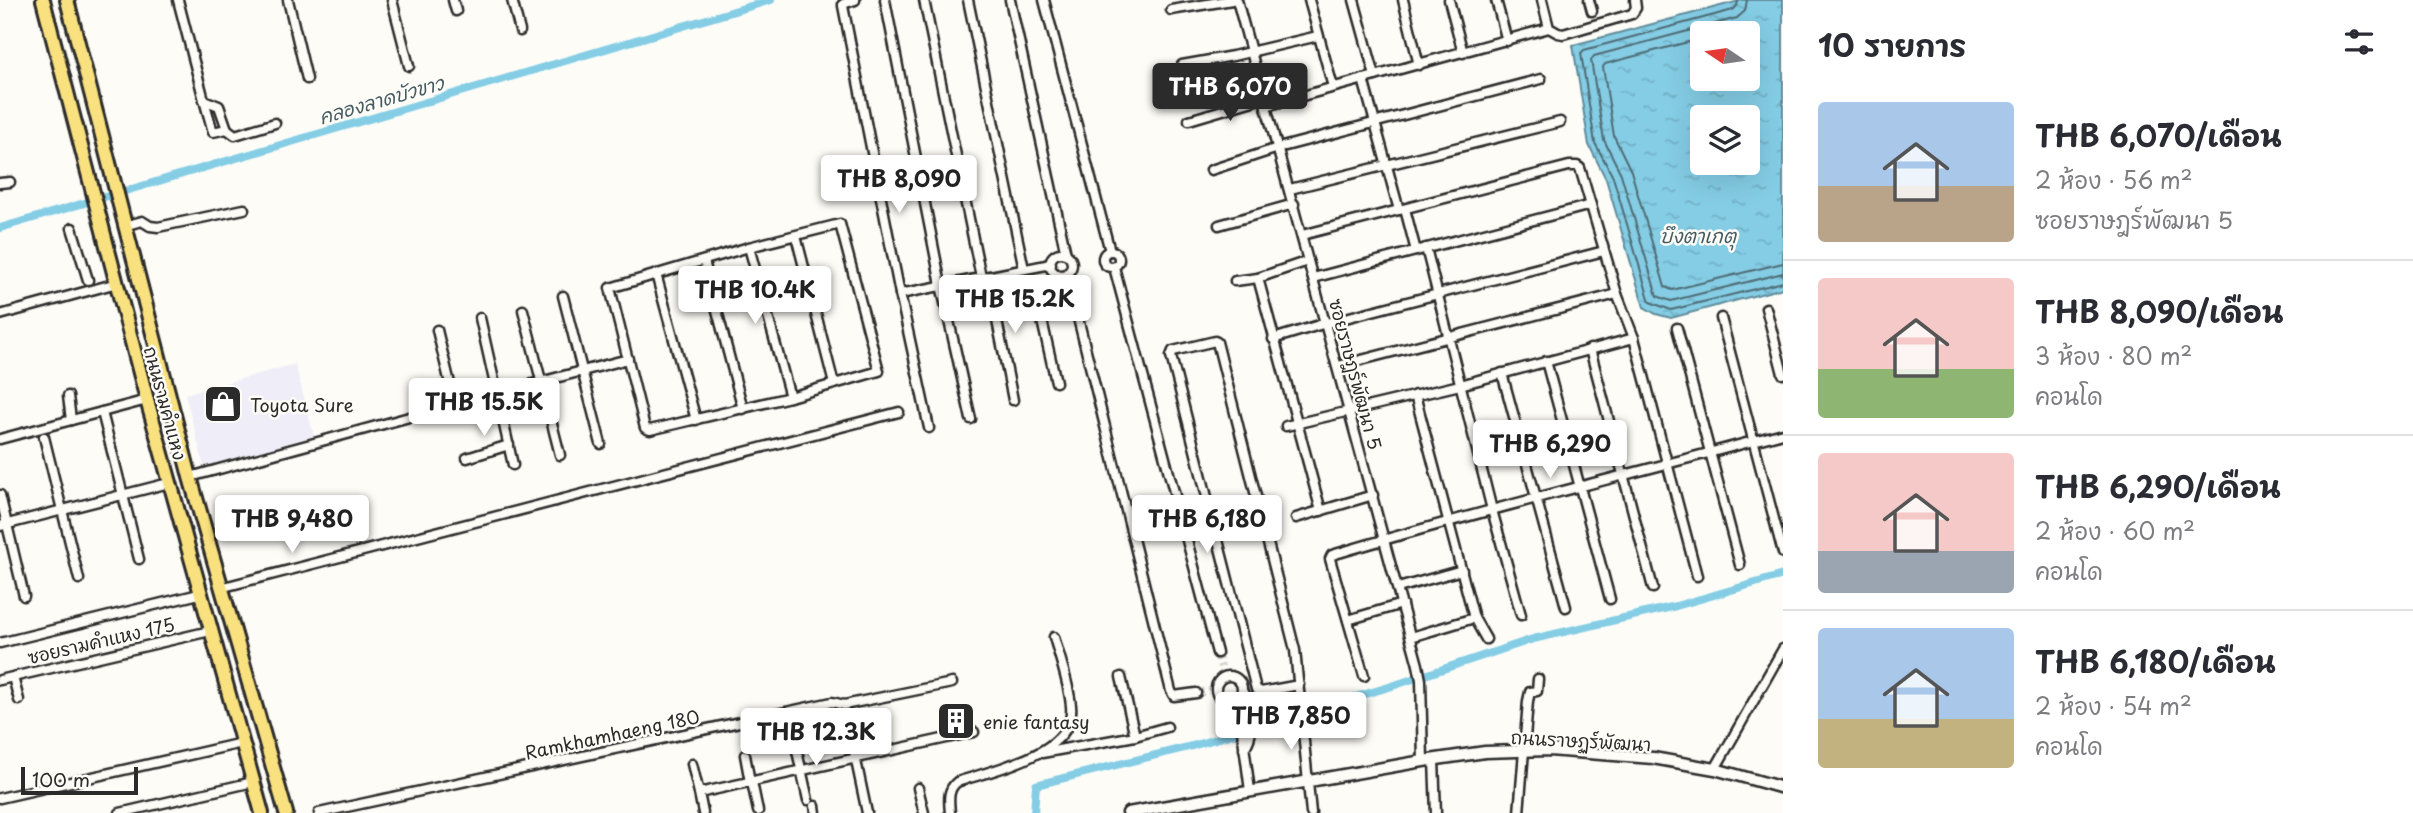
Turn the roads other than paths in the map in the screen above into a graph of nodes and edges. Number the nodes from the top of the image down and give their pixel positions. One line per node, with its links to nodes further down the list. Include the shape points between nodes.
1 (43, 0): 78 (main road, ถนนรามคำแหง)
2 (67, 0): 57 (main road, ถนนรามคำแหง)
3 (178, 0): 40 (street)
4 (288, 0): 36 (street)
5 (393, 0): 34 (street)
6 (453, 0): 23 (street)
7 (512, 0): 27 (street)
8 (855, 0): 81 (street, via 843,6)
9 (885, 0): 79 (street)
10 (924, 0): 73 (street)
11 (968, 0): 70 (street)
12 (1010, 0): 66 (street)
13 (1044, 0): 177 (street, via 1110,251 1102,259 1104,265 1114,267)
14 (1235, 0): 24 (street); 30 (street, ซอยราษฎร์พัฒนา 5)
15 (1309, 0): 28 (street)
16 (1354, 0): 35 (street)
17 (1403, 0): 33 (street)
18 (1449, 0): 31 (street)
19 (1496, 0): 29 (street)
20 (1542, 0): 26 (street)
21 (1589, 0): 25 (street)
22 (1635, 0): 26 (street, via 1632,14 1563,34)
23 (456, 10)
24 (1171, 10)
25 (1592, 11)
26 (1549, 28): 29 (street)
27 (520, 31)
28 (1318, 36): 30 (street); 39 (street)
29 (1507, 41): 31 (street)
30 (1250, 52): 32 (street); 41 (street, ซอยราษฎร์พัฒนา 5)
31 (1463, 53): 33 (street)
32 (1182, 65)
33 (1419, 65): 35 (street)
34 (409, 66)
35 (1375, 76): 37 (street)
36 (307, 79)
37 (1363, 79): 39 (street); 45 (street)
38 (1541, 79): 45 (street)
39 (1333, 87): 41 (street)
40 (204, 100): 46 (street, via 219,106); 46 (street, via 213,132)
41 (1264, 102): 42 (street); 47 (street, ซอยราษฎร์พัฒนา 5)
42 (1189, 120)
43 (1560, 122): 48 (street)
44 (275, 123): 46 (street, via 235,135)
45 (1375, 123): 47 (street); 48 (street)
46 (227, 129)
47 (1278, 148): 49 (street); 52 (street, ซอยราษฎร์พัฒนา 5)
48 (1386, 165): 52 (street); 56 (street)
49 (1211, 170)
50 (10, 182): 51 (street)
51 (0, 183)
52 (1290, 189): 53 (street, ซอยราษฎร์พัฒนา 5)
53 (1294, 204): 58 (street); 61 (street, ซอยราษฎร์พัฒนา 5)
54 (1591, 205): 56 (street, via 1580,168 1573,165); 63 (street); 65 (street)
55 (244, 209): 57 (street, via 158,227)
56 (1402, 209): 61 (street); 64 (street)
57 (123, 220): 137 (main road, ถนนรามคำแหง)
58 (1219, 225)
59 (72, 228): 76 (street)
60 (796, 236): 62 (street); 105 (street); 105 (street, via 840,224 879,371)
61 (1302, 236): 68 (street, ซอยราษฎร์พัฒนา 5)
62 (749, 247): 67 (street); 110 (street)
63 (1426, 248): 64 (street); 80 (street)
64 (1416, 251): 75 (street)
65 (1604, 251): 80 (street); 82 (street)
66 (1066, 254): 69 (street, via 1053,257); 72 (street, via 1072,263)
67 (704, 261): 71 (street); 115 (street)
68 (1308, 261): 74 (street); 75 (street, ซอยราษฎร์พัฒนา 5)
69 (1051, 264): 70 (street); 72 (street, via 1056,274)
70 (1024, 269): 73 (street)
71 (656, 274): 97 (street, via 610,288); 122 (street)
72 (1067, 274): 187 (street, via 1171,691 1174,696)
73 (985, 277): 79 (street); 85 (street)
74 (1258, 278): 77 (street); 95 (street)
75 (1313, 278): 90 (street, ซอยราษฎร์พัฒนา 5)
76 (88, 280)
77 (1235, 281)
78 (117, 283): 87 (street); 111 (main road, ถนนรามคำแหง)
79 (941, 285): 81 (street); 120 (street)
80 (1437, 293): 90 (street); 93 (street)
81 (900, 294): 125 (street)
82 (1617, 294): 93 (street); 94 (street)
83 (563, 296): 100 (street)
84 (1766, 308): 102 (street)
85 (995, 309): 103 (street, via 1031,300 1038,303); 112 (street)
86 (523, 310): 104 (street)
87 (0, 315)
88 (480, 318): 107 (street)
89 (1721, 318): 129 (street)
90 (1325, 323): 95 (street); 99 (street, ซอยราษฎร์พัฒนา 5)
91 (1676, 328): 132 (street)
92 (437, 330): 113 (street)
93 (1448, 337): 99 (street); 106 (street)
94 (1634, 338): 96 (street); 136 (street)
95 (1273, 339): 123 (street)
96 (1590, 349): 98 (street); 138 (street)
97 (628, 359): 100 (street); 122 (street, via 645,428)
98 (1546, 361): 101 (street); 140 (street)
99 (1338, 366): 116 (street, ซอยราษฎร์พัฒนา 5)
100 (582, 370): 104 (street); 130 (street)
101 (1502, 373): 106 (street); 145 (street)
102 (1783, 374)
103 (1056, 382)
104 (542, 383): 107 (street); 133 (street)
105 (834, 384): 110 (street)
106 (1460, 385): 109 (street); 148 (street)
107 (498, 393): 113 (street); 131 (street)
108 (68, 396): 121 (street)
109 (1415, 396): 116 (street); 151 (street)
110 (790, 397): 115 (street)
111 (146, 400): 117 (street); 139 (main road, ถนนรามคำแหง)
112 (1013, 400)
113 (455, 404): 114 (street)
114 (441, 408)
115 (743, 408): 122 (street)
116 (1349, 410): 123 (street); 143 (street, ซอยราษฎร์พัฒนา 5)
117 (102, 412): 121 (street); 141 (street)
118 (899, 412): 160 (street)
119 (424, 413): 137 (street)
120 (971, 419)
121 (71, 420): 128 (street)
122 (695, 420)
123 (1296, 424): 124 (street); 149 (street)
124 (1286, 426)
125 (929, 428)
126 (1783, 433): 129 (street)
127 (44, 437): 147 (street)
128 (0, 439)
129 (1754, 441): 132 (street); 154 (street)
130 (601, 444)
131 (509, 445): 134 (street); 135 (street)
132 (1711, 453): 136 (street); 156 (street)
133 (560, 455)
134 (467, 458)
135 (513, 465)
136 (1667, 465): 138 (street); 158 (street)
137 (189, 473): 139 (main road); 144 (main road, ถนนรามคำแหง)
138 (1623, 477): 140 (street); 162 (street)
139 (168, 478): 141 (street); 146 (main road, ถนนรามคำแหง)
140 (1579, 488): 145 (street); 165 (street)
141 (122, 494): 147 (street); 155 (street)
142 (0, 495): 152 (street)
143 (1373, 495): 149 (street); 153 (street, ซอยราษฎร์พัฒนา 5)
144 (195, 496): 146 (main road, via 181,495); 160 (main road, ถนนรามคำแหง)
145 (1535, 498): 148 (street); 167 (street)
146 (175, 504): 163 (main road, ถนนรามคำแหง)
147 (61, 510): 152 (street); 159 (street)
148 (1492, 510): 151 (street); 168 (street)
149 (1321, 511): 150 (street)
150 (1296, 519)
151 (1449, 521): 153 (street); 157 (street)
152 (4, 525): 164 (street)
153 (1385, 539): 161 (street, ซอยราษฎร์พัฒนา 5); 170 (street, via 1330,556)
154 (1783, 552)
155 (139, 559)
156 (1740, 565)
157 (1462, 570): 161 (street); 169 (street)
158 (1697, 576)
159 (79, 579)
160 (220, 588): 216 (main road, ถนนรามคำแหง)
161 (1398, 588): 166 (street, ซอยราษฎร์พัฒนา 5)
162 (1653, 588)
163 (199, 594): 171 (main road, ถนนรามคำแหง); 175 (street)
164 (24, 596)
165 (1610, 599)
166 (1402, 604): 170 (street); 173 (street, ซอยราษฎร์พัฒนา 5)
167 (1566, 607)
168 (1521, 615)
169 (1474, 618): 173 (street); 174 (street)
170 (1348, 620): 179 (street)
171 (210, 631): 180 (street, ซอยรามคำแหง 175); 195 (main road, ถนนรามคำแหง)
172 (1054, 637): 197 (street, via 1072,708 1064,735)
173 (1411, 637): 200 (street, ซอยราษฎร์พัฒนา 5, via 1421,680)
174 (1486, 639)
175 (0, 643)
176 (1783, 649): 202 (street)
177 (1217, 653)
178 (1221, 667): 182 (street)
179 (1364, 676)
180 (13, 677): 184 (street, ซอยรามคำแหง 175); 189 (street)
181 (1121, 677): 193 (street)
182 (1224, 677): 188 (street, via 1234,676 1241,682); 188 (street, via 1213,690 1219,699 1228,703)
183 (1538, 679): 196 (street, via 1538,691 1530,694)
184 (0, 680)
185 (953, 683): 217 (street, Ramkhamhaeng 180, via 844,705 832,702)
186 (1299, 685): 186 (street, via 1295,650 1217,342 1173,351 1256,689); 204 (street)
187 (1196, 693)
188 (1240, 696): 209 (street, via 1248,704)
189 (19, 700)
190 (1167, 727): 193 (street)
191 (850, 732): 199 (street)
192 (974, 732): 199 (street)
193 (1135, 736): 197 (street)
194 (795, 742): 203 (street)
195 (243, 743): 205 (main road, ถนนรามคำแหง); 211 (street)
196 (1524, 751): 200 (street, ถนนราษฏร์พัฒนา); 202 (street, ถนนราษฏร์พัฒนา, via 1653,758); 225 (street)
197 (1039, 753): 221 (street, via 957,782 948,799)
198 (745, 755): 206 (street)
199 (856, 760): 203 (street); 219 (street)
200 (1429, 760): 204 (street, ถนนราษฏร์พัฒนา); 224 (street, ซอยราษฎร์พัฒนา 5)
201 (692, 764): 210 (street)
202 (1715, 769): 208 (street, ถนนราษฏร์พัฒนา)
203 (802, 772): 206 (street); 212 (street)
204 (1307, 781): 209 (street, ถนนราษฏร์พัฒนา); 223 (street)
205 (253, 782): 214 (street); 215 (main road, ถนนรามคำแหง)
206 (751, 782): 210 (street); 213 (street)
207 (918, 788): 220 (street)
208 (1783, 788)
209 (1250, 791): 222 (street, ถนนราษฏร์พัฒนา)
210 (699, 793): 218 (street)
211 (0, 798)
212 (813, 807)
213 (758, 811)
214 (120, 813)
215 (262, 813)
216 (286, 813)
217 (318, 813)
218 (703, 813)
219 (867, 813)
220 (924, 813)
221 (950, 813)
222 (1128, 813)
223 (1311, 813)
224 (1436, 813)
225 (1519, 813)

